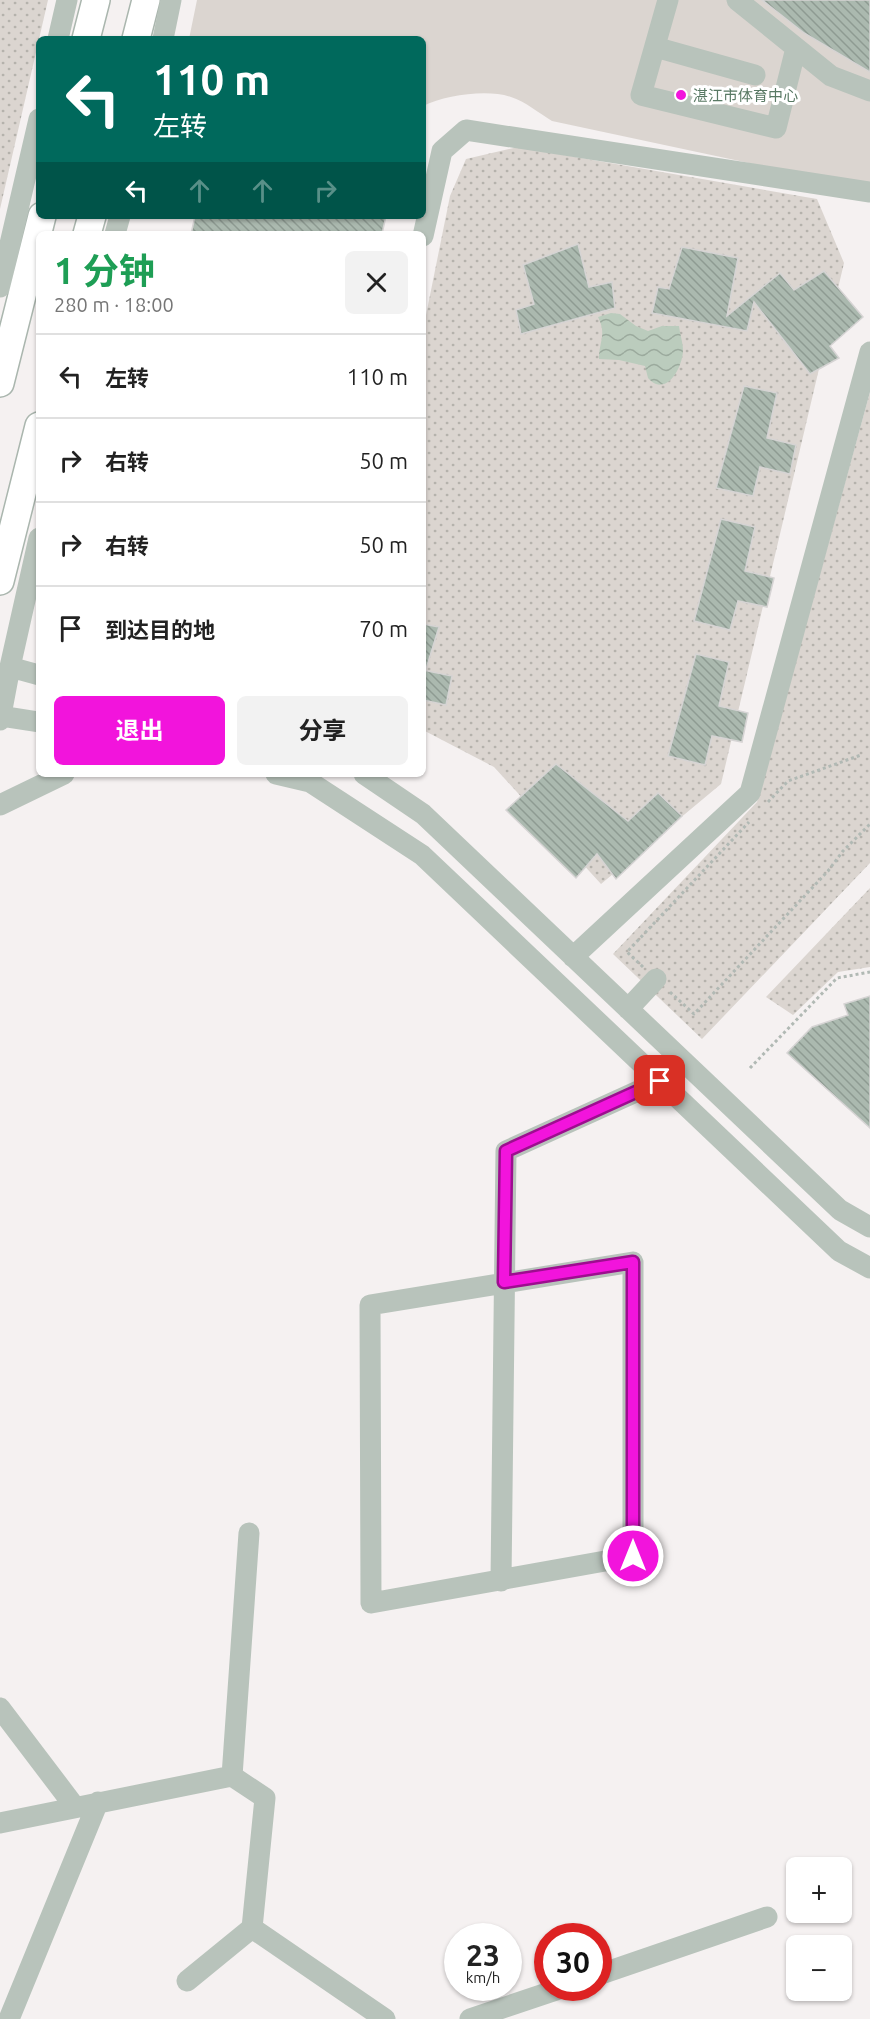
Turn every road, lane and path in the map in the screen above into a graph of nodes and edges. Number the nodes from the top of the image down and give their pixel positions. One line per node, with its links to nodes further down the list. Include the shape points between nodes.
1 (67, 0): 7 (street)
2 (96, 0): 8 (main road)
3 (146, 0): 9 (main road)
4 (171, 0): 10 (street)
5 (668, 0): 11 (street)
6 (737, 0): 12 (street)
7 (58, 36)
8 (87, 36)
9 (137, 36)
10 (164, 36)
11 (655, 47): 12 (street, via 641,95 776,128); 13 (street)
12 (796, 48): 14 (street, via 831,76)
13 (755, 75)
14 (870, 91)
15 (36, 132): 19 (street)
16 (870, 192): 17 (street, via 466,130 442,151)
17 (424, 231)
18 (36, 240): 21 (main road)
19 (0, 287)
20 (870, 352): 37 (street, via 750,793)
21 (0, 383)
22 (36, 438): 24 (main road)
23 (36, 556): 25 (street)
24 (0, 581)
25 (10, 667): 26 (street); 27 (street)
26 (36, 674)
27 (1, 718): 28 (street)
28 (36, 722)
29 (861, 755): 34 (path, via 788,781)
30 (58, 777): 33 (street)
31 (289, 777): 42 (street, via 310,782 422,855)
32 (368, 777): 37 (street, via 423,814)
33 (0, 805)
34 (764, 807)
35 (756, 815): 39 (path, via 627,952)
36 (870, 824): 39 (path, via 694,1014)
37 (573, 957): 40 (street)
38 (870, 972): 41 (path, via 837,978)
39 (656, 979): 40 (street)
40 (628, 1009): 43 (street, via 840,1210)
41 (750, 1068)
42 (660, 1081): 44 (street, via 839,1251); 45 (street, via 506,1151)
43 (870, 1227)
44 (870, 1268)
45 (504, 1282): 47 (street); 47 (street, via 633,1262 633,1556); 47 (street, via 370,1305 371,1603)
46 (249, 1533): 49 (street)
47 (501, 1581)
48 (0, 1708): 51 (street)
49 (232, 1776): 50 (street); 54 (street, via 265,1798)
50 (98, 1802): 51 (street); 58 (street)
51 (75, 1807): 52 (street)
52 (0, 1823)
53 (767, 1917): 55 (street)
54 (252, 1928): 56 (street); 59 (street)
55 (612, 1970)
56 (187, 1981)
57 (534, 1997): 60 (street)
58 (9, 2019)
59 (386, 2019)
60 (470, 2019)

